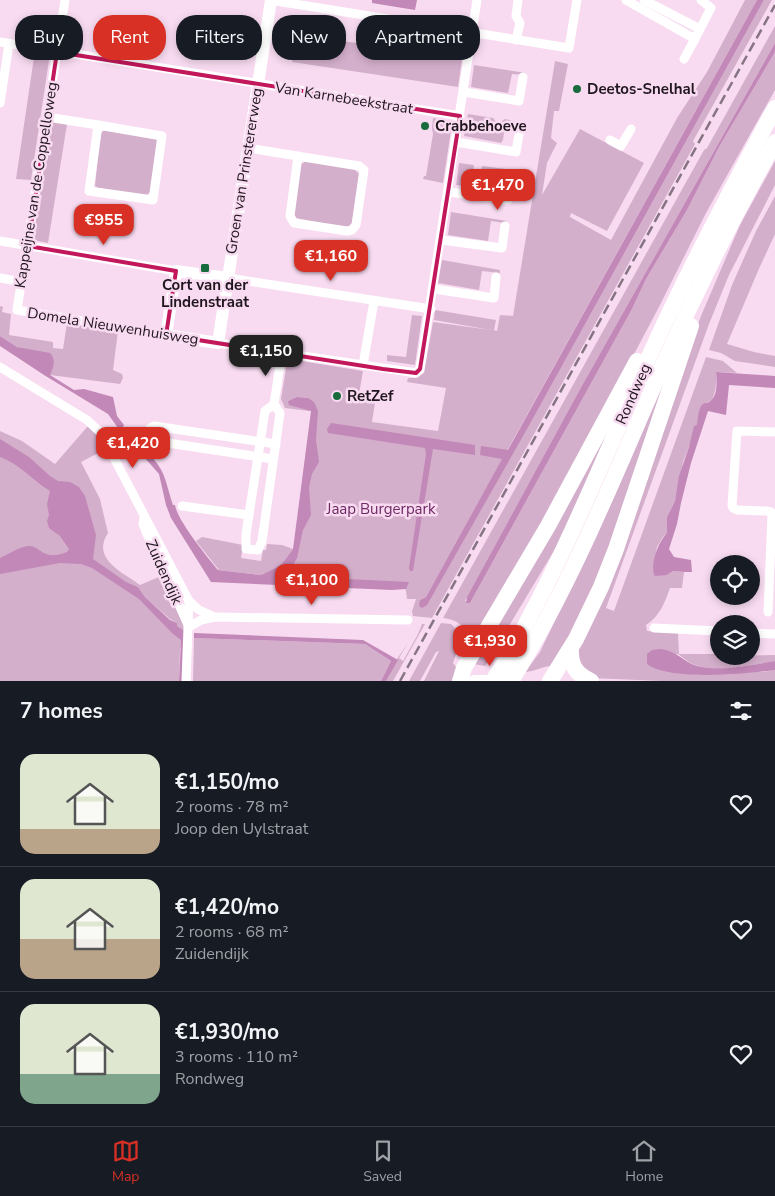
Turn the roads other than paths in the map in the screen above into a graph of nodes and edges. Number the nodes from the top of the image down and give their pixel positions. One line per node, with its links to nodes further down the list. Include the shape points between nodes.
1 (65, 0): 10 (street, Kappeijne van de Coppelloweg)
2 (271, 0): 9 (street); 23 (street, Groen van Prinstererweg)
3 (478, 0): 12 (street)
4 (518, 0): 16 (street, via 516,16 520,23)
5 (577, 0): 16 (street, via 569,48)
6 (626, 0): 15 (street)
7 (644, 0): 13 (street)
8 (704, 1): 13 (street, via 711,8)
9 (330, 4): 11 (street)
10 (63, 15)
11 (388, 15)
12 (475, 15)
13 (700, 29): 15 (street)
14 (480, 33): 16 (street)
15 (695, 38): 19 (street)
16 (516, 40)
17 (5, 43): 25 (street)
18 (83, 56): 23 (street, Van Karnebeekstraat)
19 (684, 59)
20 (56, 60): 28 (street, Kappeijne van de Coppelloweg)
21 (468, 60): 24 (street)
22 (523, 77): 24 (street, via 519,101)
23 (258, 84): 27 (street, Van Karnebeekstraat); 35 (street, Groen van Prinstererweg)
24 (464, 92): 27 (street)
25 (0, 103)
26 (775, 108): 50 (highway, Rondweg)
27 (460, 116): 33 (street)
28 (47, 117): 29 (street); 42 (street, Kappeijne van de Coppelloweg)
29 (98, 125): 29 (street, via 89,191 153,200 162,136)
30 (520, 128): 33 (street, via 516,152)
31 (631, 129): 32 (street, via 621,146)
32 (610, 140)
33 (456, 142): 38 (street)
34 (775, 142): 43 (highway, Rondweg)
35 (248, 148): 36 (street); 47 (street, Groen van Prinstererweg)
36 (298, 156): 36 (street, via 290,216 294,223 352,230 356,225 364,170 359,166)
37 (511, 176): 38 (street, via 508,200)
38 (449, 192): 40 (street)
39 (505, 226): 40 (street, via 502,248)
40 (441, 240): 49 (street)
41 (0, 241): 42 (street)
42 (28, 246): 44 (street); 48 (street, Kappeijne van de Coppelloweg)
43 (716, 252): 78 (highway, via 616,549); 83 (highway, Rondweg, via 601,509 522,664)
44 (176, 270): 47 (street); 54 (street)
45 (496, 276): 49 (street, via 494,298)
46 (0, 278): 48 (street)
47 (228, 278): 51 (street); 55 (street, Groen van Prinstererweg)
48 (22, 282): 52 (street, Kappeijne van de Coppelloweg)
49 (434, 289): 53 (street)
50 (680, 291): 80 (highway, via 639,357 548,526 468,661); 82 (highway, Rondweg, via 541,597)
51 (374, 301): 53 (street); 57 (street)
52 (17, 310): 54 (street, Domela Nieuwenhuisweg)
53 (430, 310): 57 (street, Domela Nieuwenhuisweg, via 420,369 416,373)
54 (166, 335): 55 (street, Domela Nieuwenhuisweg)
55 (218, 343): 56 (street, Domela Nieuwenhuisweg)
56 (282, 352): 57 (street, Domela Nieuwenhuisweg); 59 (street)
57 (363, 365)
58 (0, 367): 67 (street, Zuidendijk, via 88,420 101,433)
59 (274, 404): 61 (street, via 265,411); 62 (street, via 280,413)
60 (775, 432): 68 (street, via 737,430 732,505 737,510 771,512)
61 (260, 442): 62 (street); 63 (street); 63 (street, via 154,426 150,428 148,440)
62 (276, 444): 64 (street)
63 (258, 457): 64 (street); 66 (street)
64 (273, 459): 66 (street, via 262,541 255,551 246,549)
65 (182, 506): 66 (street)
66 (250, 515)
67 (144, 516): 69 (street, Zuidendijk); 73 (street, Zuidendijk, via 146,532)
68 (773, 533): 70 (street)
69 (189, 601): 71 (street, Zuidendijk); 73 (street, Zuidendijk)
70 (768, 612)
71 (215, 617): 72 (street, Zuidendijk); 73 (street, Zuidendijk)
72 (408, 620)
73 (189, 627): 79 (street)
74 (654, 628): 75 (street)
75 (710, 631)
76 (760, 633): 77 (street)
77 (775, 634)
78 (571, 648): 84 (highway); 85 (highway, via 575,670)
79 (186, 681)
80 (460, 681)
81 (474, 681): 83 (street)
82 (493, 681)
83 (509, 681)
84 (550, 681)
85 (591, 681)

